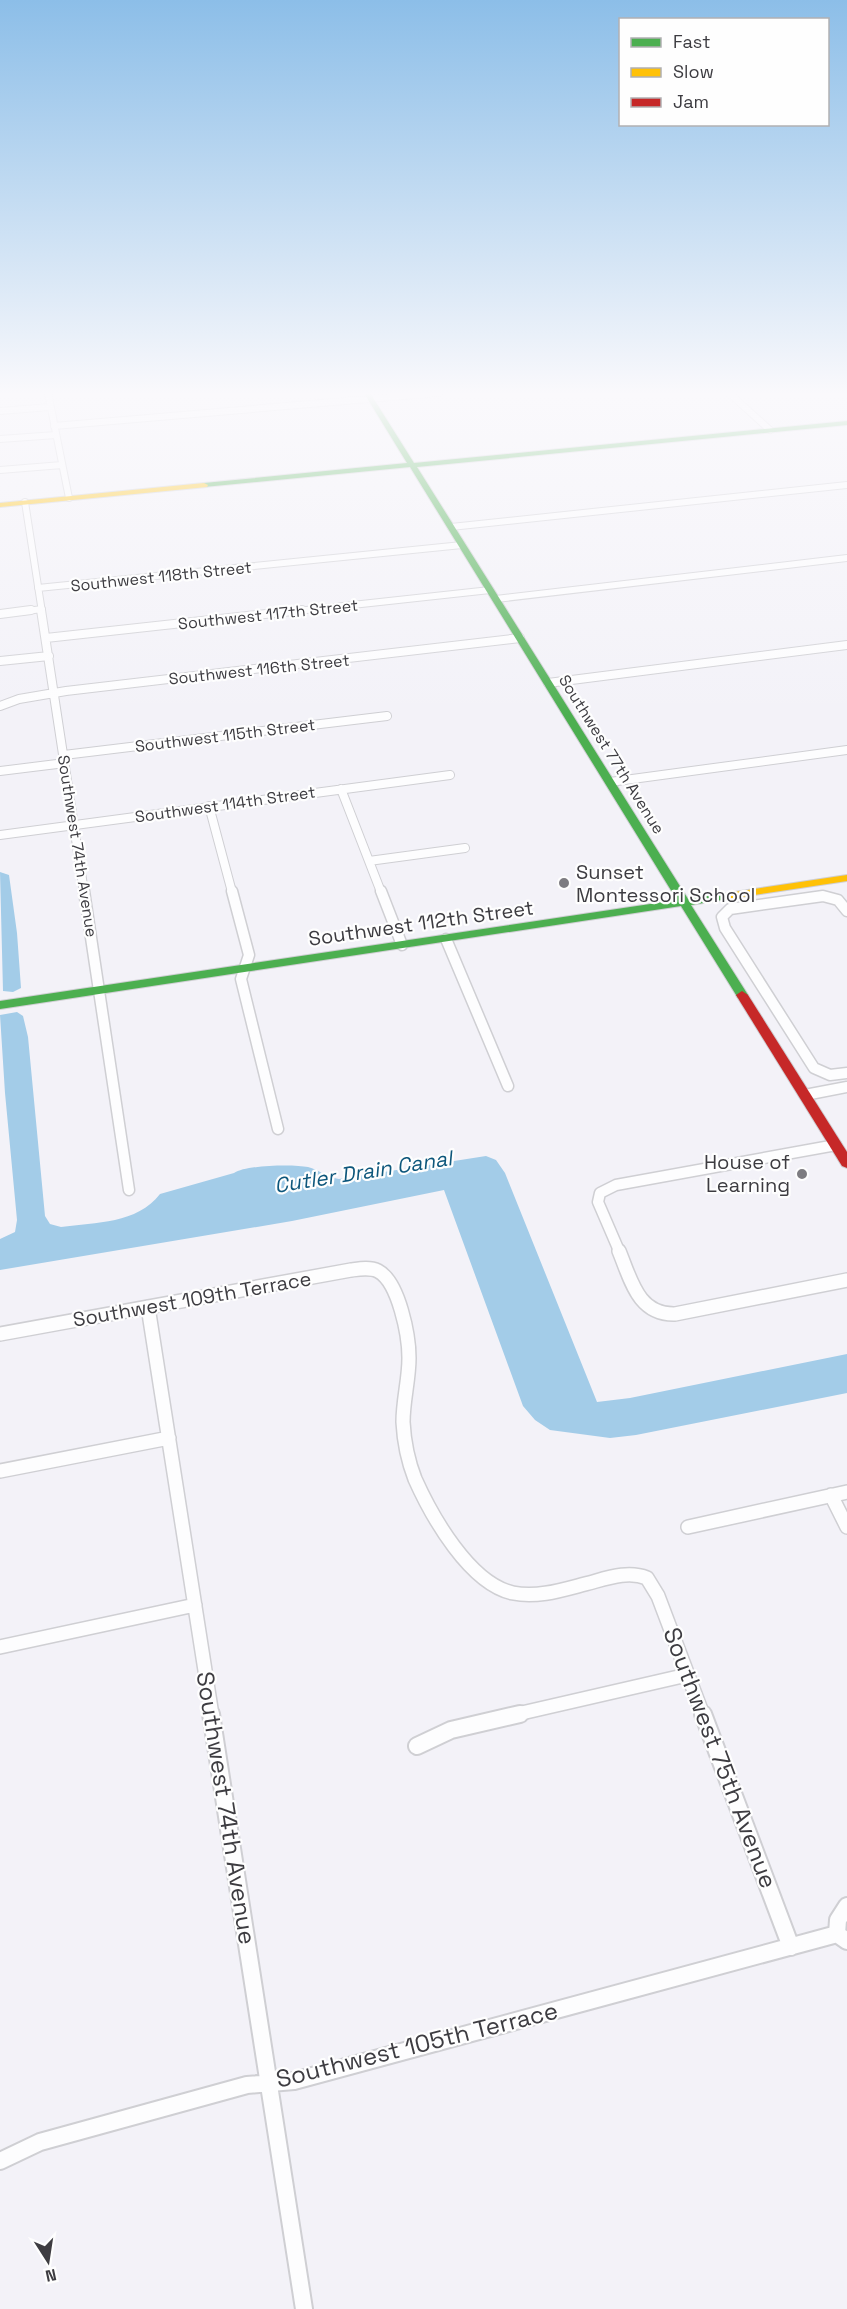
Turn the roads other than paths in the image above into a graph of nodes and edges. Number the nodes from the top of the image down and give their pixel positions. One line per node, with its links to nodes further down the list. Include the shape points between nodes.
1 (39, 501): 4 (street)
2 (434, 501): 6 (street, Southwest 77th Avenue)
3 (698, 501): 6 (street)
4 (25, 502): 5 (street); 9 (street, Southwest 74th Avenue)
5 (0, 505)
6 (451, 527): 7 (street, Southwest 77th Avenue)
7 (462, 545): 9 (street, Southwest 118th Street); 10 (street, Southwest 77th Avenue)
8 (847, 558): 10 (street, Southwest 117th Street)
9 (38, 588): 11 (street, Southwest 74th Avenue)
10 (493, 594): 13 (street, Southwest 117th Street); 14 (street, Southwest 77th Avenue)
11 (42, 609): 12 (street); 13 (street, Southwest 74th Avenue)
12 (0, 614)
13 (46, 638): 16 (street, Southwest 74th Avenue)
14 (520, 638): 18 (street, Southwest 77th Avenue); 19 (street, Southwest 116th Street)
15 (847, 645): 18 (street)
16 (49, 656): 17 (street); 19 (street, Southwest 74th Avenue)
17 (0, 661)
18 (548, 683): 26 (street, Southwest 77th Avenue)
19 (54, 693): 20 (street, Southwest 116th Street); 23 (street, Southwest 74th Avenue)
20 (0, 706)
21 (387, 716): 23 (street, Southwest 115th Street)
22 (847, 750): 26 (street)
23 (65, 759): 24 (street, Southwest 115th Street); 29 (street, Southwest 74th Avenue)
24 (0, 771)
25 (450, 775): 27 (street, Southwest 114th Street)
26 (610, 782): 34 (street, Southwest 77th Avenue)
27 (341, 789): 28 (street, Southwest 114th Street); 32 (street)
28 (209, 806): 29 (street, Southwest 114th Street); 38 (street, via 249,955)
29 (74, 825): 30 (street, Southwest 114th Street); 39 (street, Southwest 74th Avenue)
30 (0, 835)
31 (465, 848): 32 (street)
32 (369, 861): 37 (street)
33 (847, 878): 34 (street, Southwest 112th Street)
34 (686, 903): 36 (street, Southwest 112th Street); 44 (street, Southwest 77th Avenue)
35 (847, 911): 41 (street, via 838,900 823,896 730,909 722,917 725,928 814,1068 830,1075)
36 (446, 939): 37 (street, Southwest 112th Street); 42 (street)
37 (402, 945): 38 (street, Southwest 112th Street)
38 (245, 969): 39 (street, Southwest 112th Street); 45 (street, via 241,979)
39 (99, 991): 40 (street, Southwest 112th Street); 48 (street, Southwest 74th Avenue)
40 (0, 1005)
41 (847, 1073)
42 (508, 1086)
43 (847, 1087): 44 (street)
44 (805, 1095): 46 (street, Southwest 77th Avenue)
45 (278, 1129)
46 (836, 1144): 47 (street, Southwest 77th Avenue); 49 (street, via 616,1185 600,1193 598,1202 638,1296 650,1309 675,1314)
47 (847, 1163)
48 (129, 1190)
49 (847, 1280)
50 (148, 1307): 51 (street, Southwest 109th Terrace); 52 (street, Southwest 74th Avenue); 58 (street, Southwest 109th Terrace, via 351,1270 372,1269 383,1274 393,1287 407,1339 404,1435 416,1479 435,1516 472,1568 511,1593 544,1592)
51 (0, 1334)
52 (169, 1438): 53 (street); 59 (street, Southwest 74th Avenue)
53 (0, 1471)
54 (847, 1492): 55 (street)
55 (831, 1495): 56 (street); 57 (street)
56 (688, 1527)
57 (847, 1527)
58 (641, 1575): 61 (street, Southwest 75th Avenue, via 658,1596)
59 (195, 1605): 60 (street); 66 (street, Southwest 74th Avenue)
60 (0, 1647)
61 (687, 1675): 62 (street, via 451,1730); 65 (street, Southwest 75th Avenue)
62 (417, 1746)
63 (847, 1906): 64 (street, Southwest 105th Terrace, via 838,1920)
64 (842, 1937): 65 (street, Southwest 105th Terrace)
65 (791, 1947): 66 (street, Southwest 105th Terrace, via 294,2081)
66 (270, 2083): 67 (street, Southwest 105th Terrace, via 247,2085 40,2142); 68 (street, Southwest 74th Avenue)
67 (0, 2161)
68 (304, 2309)

